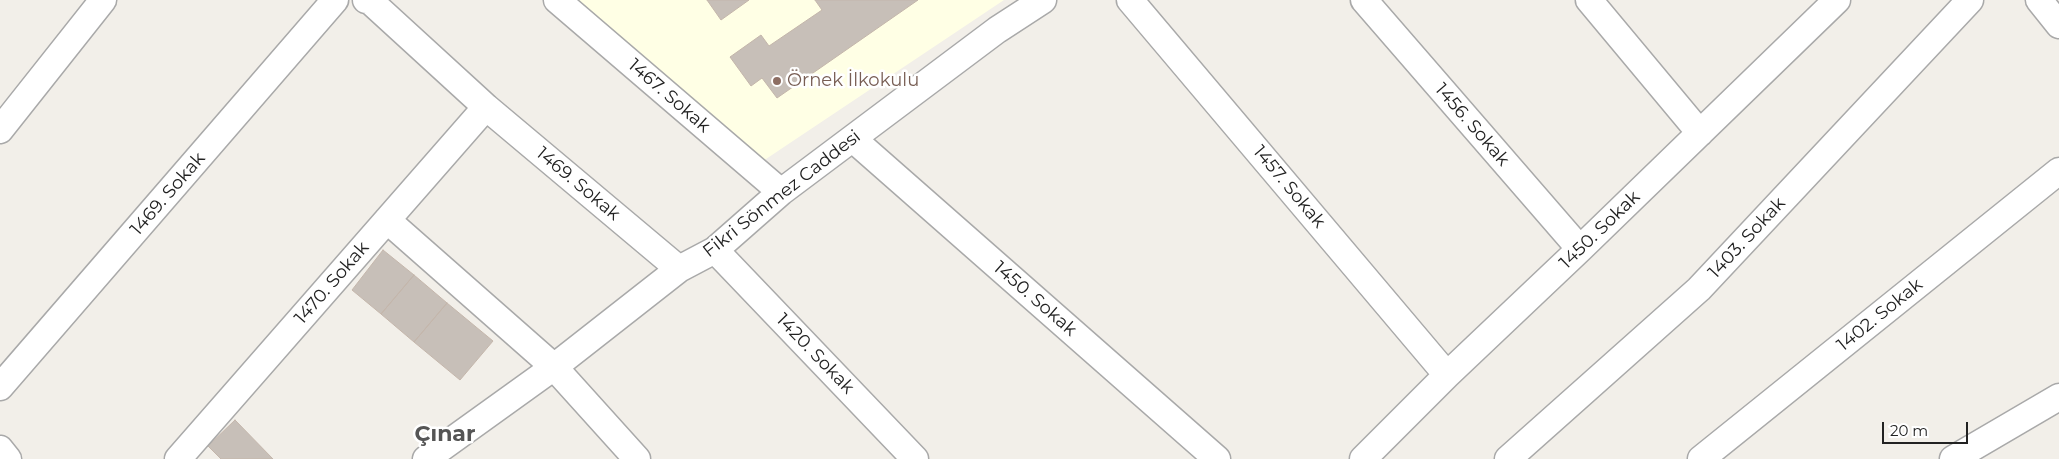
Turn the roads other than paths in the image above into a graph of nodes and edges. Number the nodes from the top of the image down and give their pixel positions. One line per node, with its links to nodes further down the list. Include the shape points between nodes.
1 (103, 0): 14 (street)
2 (335, 0): 25 (street, 1469. Sokak)
3 (366, 0): 13 (street, 1469. Sokak)
4 (557, 0): 18 (street, 1467. Sokak)
5 (1043, 0): 16 (street, Fikri Sönmez Caddesi)
6 (1130, 0): 24 (street, 1457. Sokak)
7 (1364, 0): 21 (street, 1456. Sokak)
8 (1589, 0): 15 (street)
9 (1970, 0): 36 (street, 1403. Sokak, via 1699,289)
10 (2039, 0): 12 (street)
11 (1824, 5): 15 (street, 1450. Sokak)
12 (2059, 25)
13 (486, 107): 19 (street, 1470. Sokak); 22 (street, 1469. Sokak)
14 (0, 130)
15 (1700, 133): 21 (street, 1450. Sokak)
16 (853, 139): 18 (street, Fikri Sönmez Caddesi); 34 (street, 1450. Sokak)
17 (2059, 171): 37 (street, 1402. Sokak)
18 (781, 192): 20 (street, Fikri Sönmez Caddesi)
19 (387, 220): 23 (street); 30 (street, 1470. Sokak)
20 (715, 250): 22 (street, Fikri Sönmez Caddesi); 33 (street, 1420. Sokak)
21 (1580, 250): 24 (street, 1450. Sokak)
22 (679, 269): 23 (street, Fikri Sönmez Caddesi)
23 (554, 367): 28 (street, Fikri Sönmez Caddesi); 32 (street)
24 (1447, 375): 35 (street, 1450. Sokak)
25 (0, 387)
26 (2059, 397): 38 (street)
27 (0, 449): 29 (street)
28 (455, 451): 31 (street, Fikri Sönmez Caddesi)
29 (8, 459)
30 (178, 459)
31 (426, 459)
32 (637, 459)
33 (915, 459)
34 (1218, 459)
35 (1363, 459)
36 (1508, 459)
37 (1700, 459)
38 (1953, 459)

